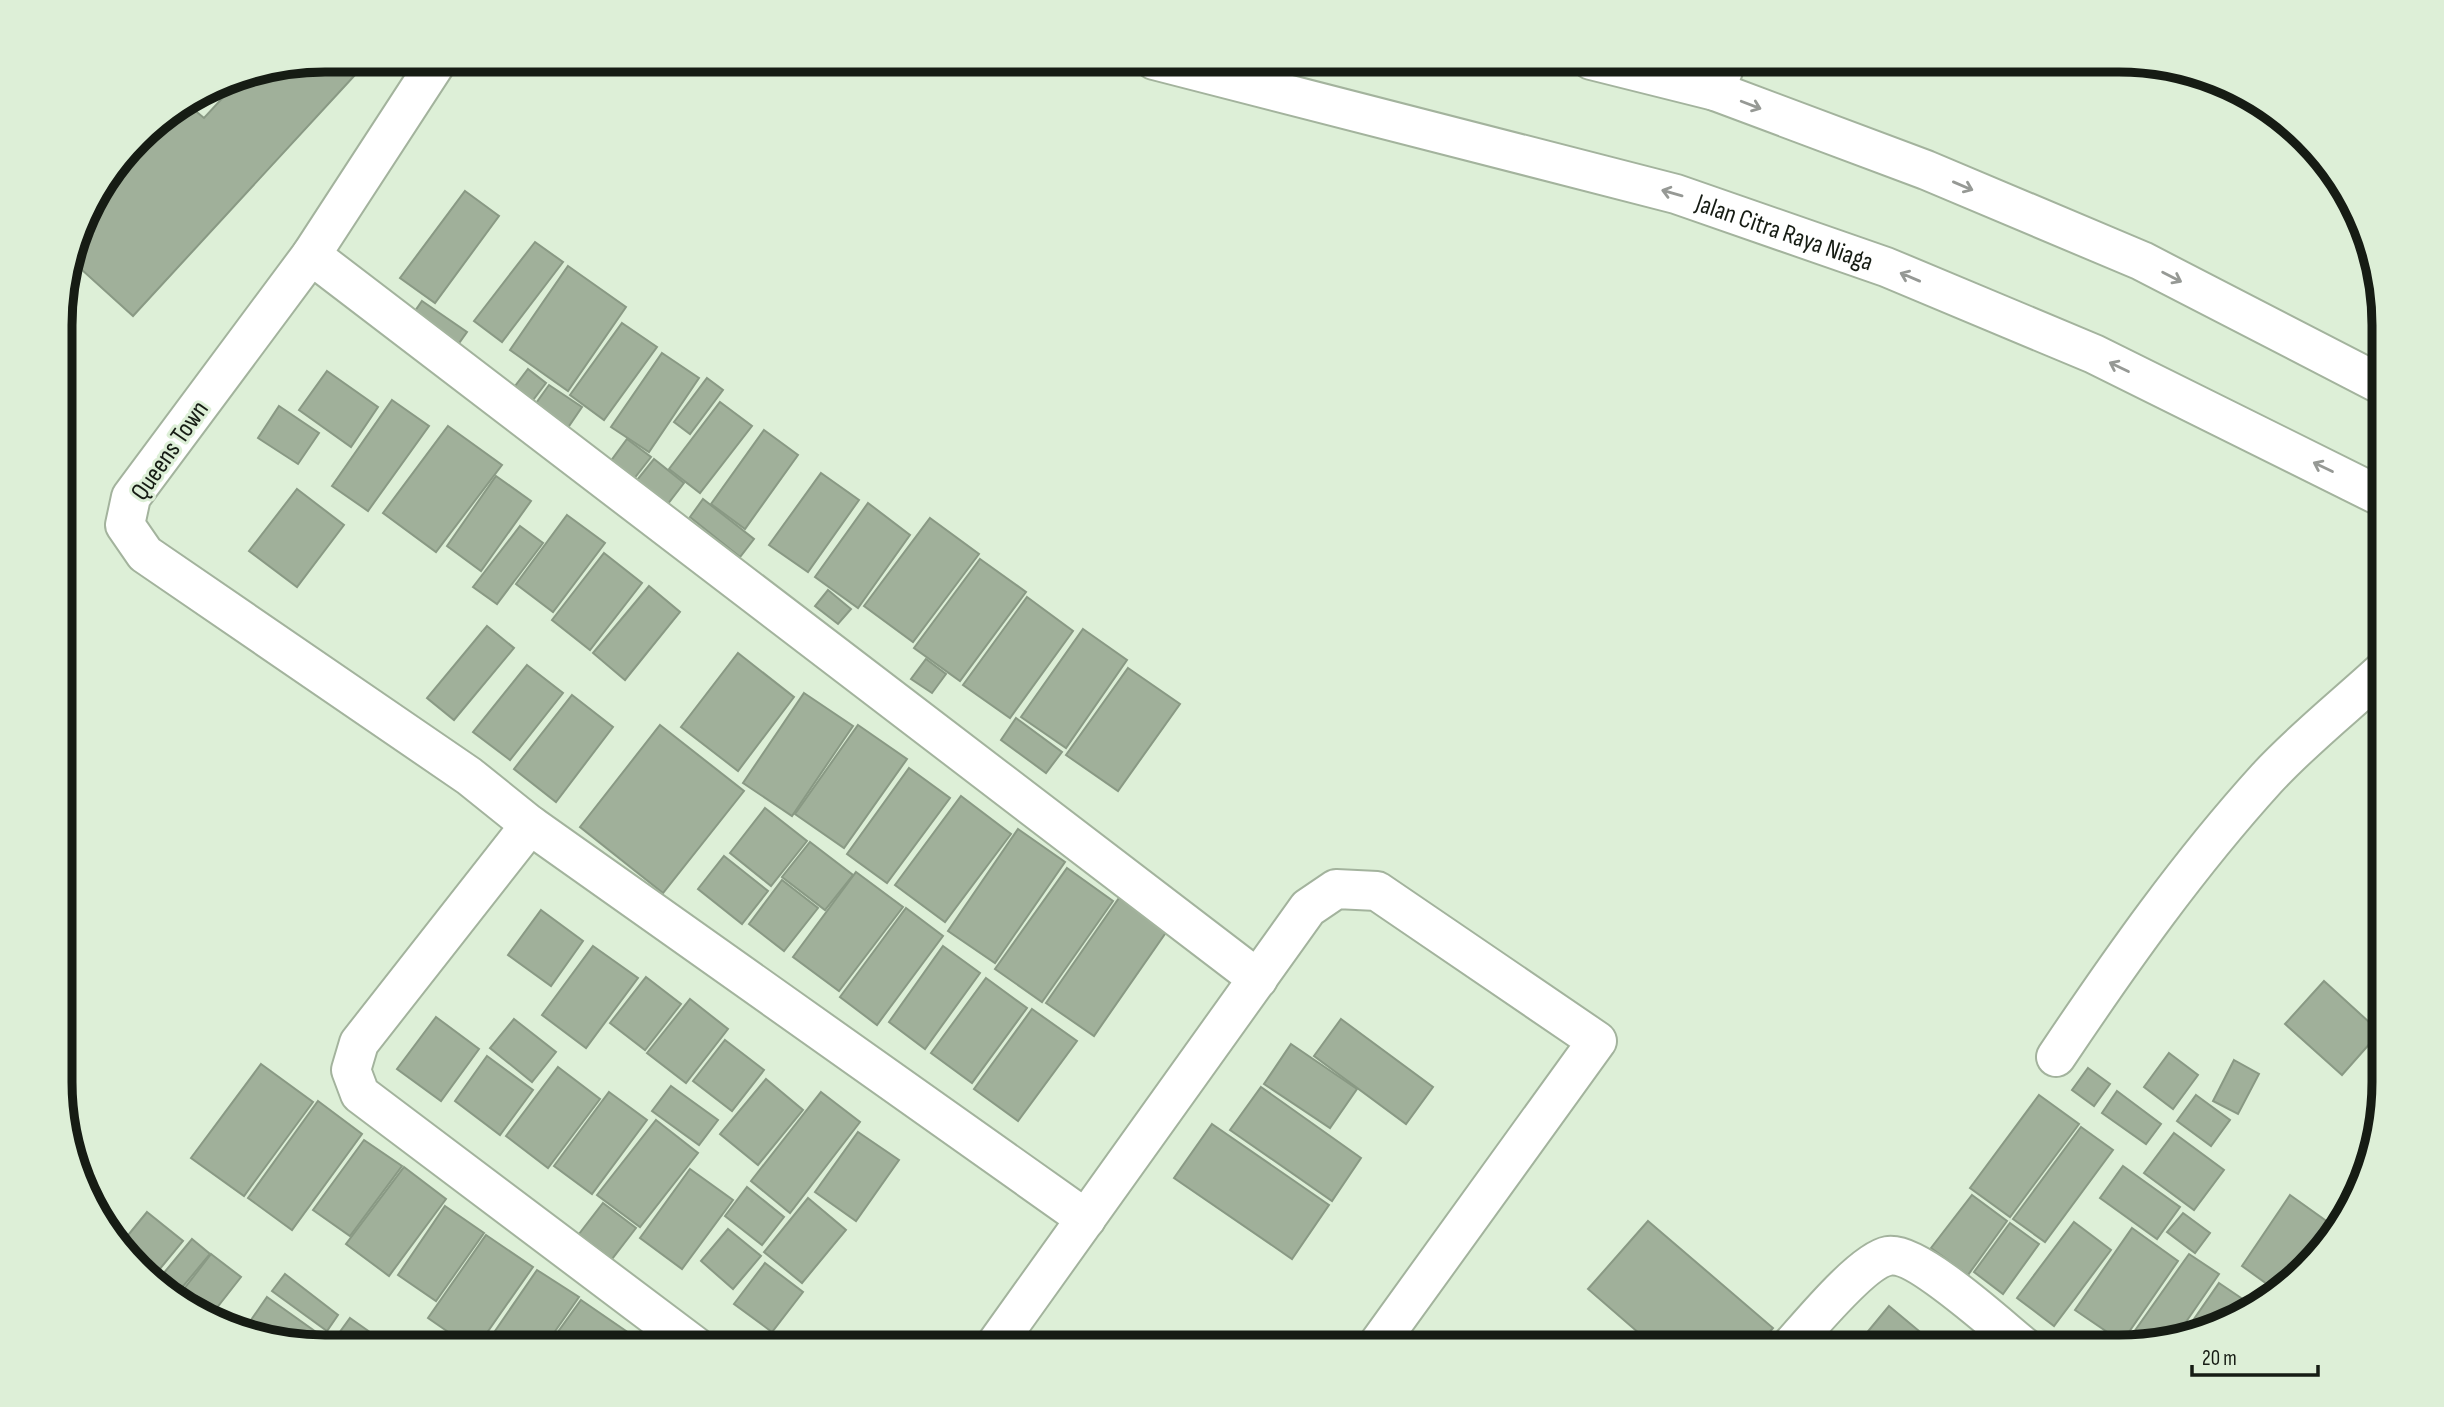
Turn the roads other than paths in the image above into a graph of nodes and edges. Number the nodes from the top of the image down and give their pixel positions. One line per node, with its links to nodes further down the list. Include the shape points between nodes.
1 (430, 72): 5 (street, Queens Town)
2 (1201, 72): 7 (street, Jalan Citra Raya Niaga, one-way to 2, via 2094,354 1886,267 1676,194)
3 (1695, 72): 4 (street)
4 (1721, 75): 6 (street, one-way to 6, via 1926,170 2142,261)
5 (311, 255): 9 (street, Queens Town, via 131,497 125,526 145,554 469,776); 10 (street)
6 (2372, 380)
7 (2372, 492)
8 (2372, 681): 11 (street, via 2269,776 2210,844 2129,948)
9 (530, 825): 12 (street, Queens Town); 13 (street, via 359,1043 351,1070 360,1094)
10 (1258, 979): 12 (street); 15 (street, via 1308,908 1336,890 1377,891 1597,1041)
11 (2056, 1057)
12 (1086, 1219): 14 (street)
13 (680, 1335)
14 (1003, 1335)
15 (1385, 1335)
16 (1801, 1335): 17 (street, via 1873,1262 1889,1256 1918,1264)
17 (2009, 1335)

